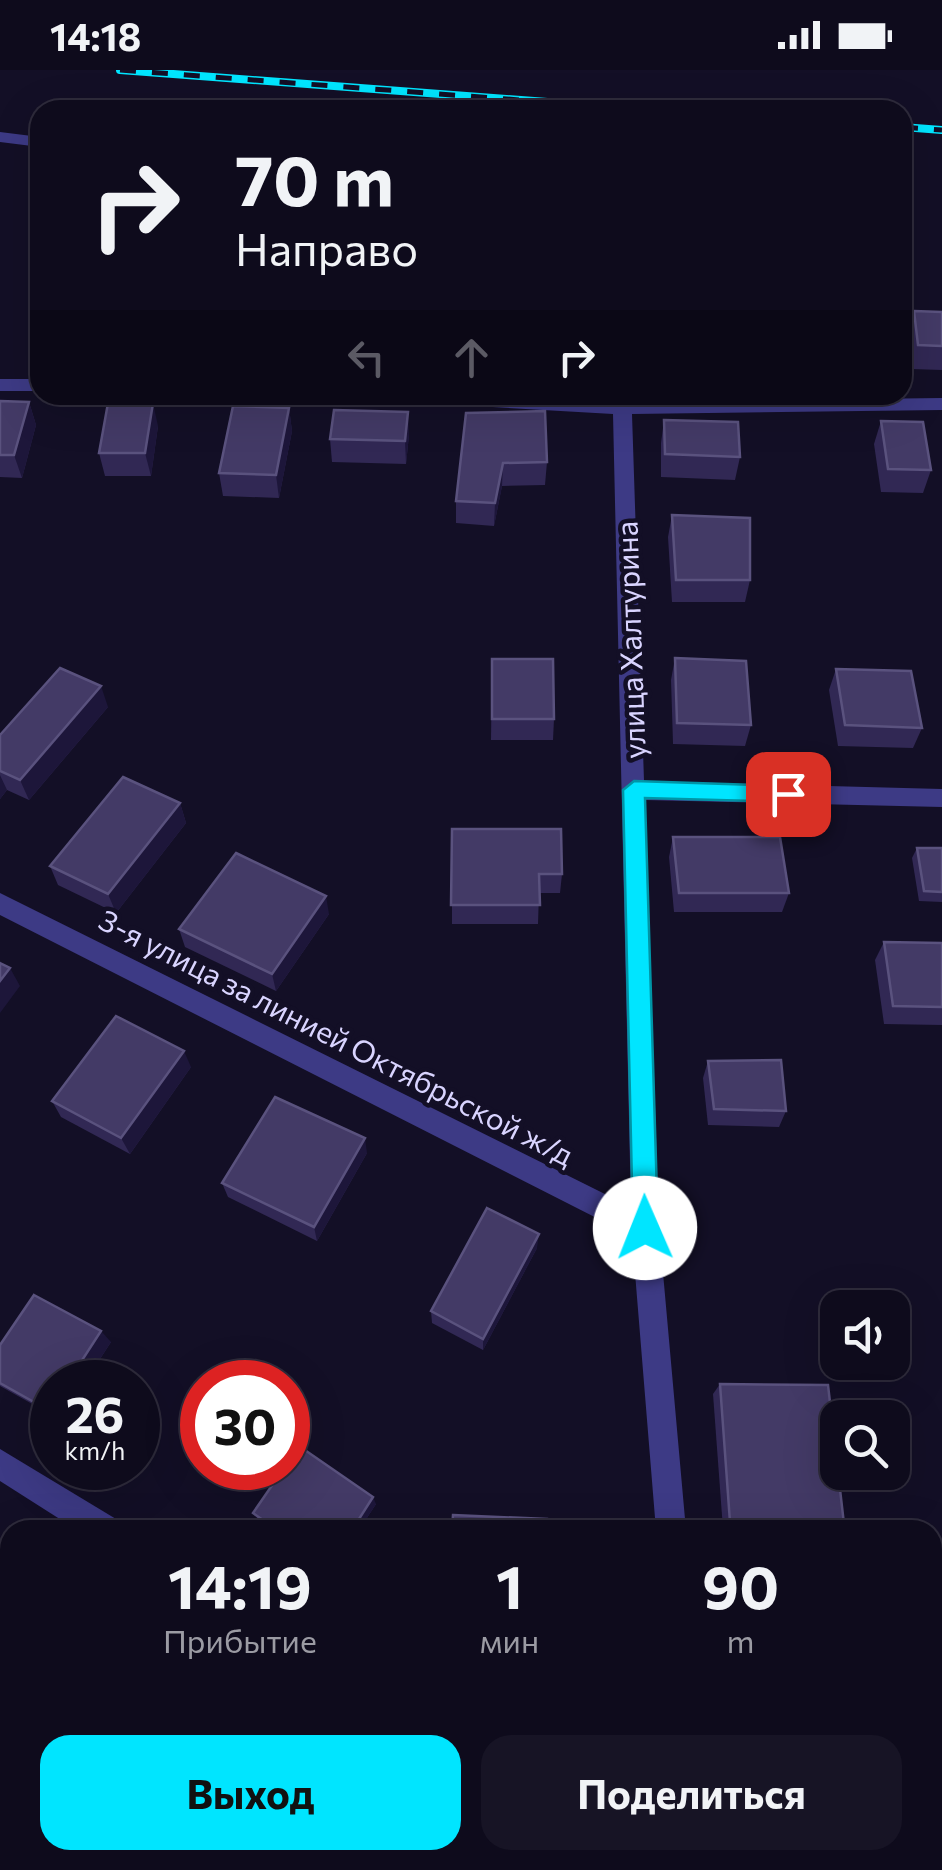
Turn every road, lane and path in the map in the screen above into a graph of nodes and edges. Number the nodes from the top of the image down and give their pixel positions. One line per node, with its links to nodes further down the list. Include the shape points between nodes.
1 (0, 137): 2 (street)
2 (30, 141)
3 (0, 385): 4 (street)
4 (30, 385)
5 (912, 404): 6 (street)
6 (942, 404)
7 (568, 405): 9 (street)
8 (862, 405): 9 (street)
9 (622, 408): 10 (street, улица Халтурина)
10 (634, 790): 11 (street); 13 (street, улица Халтурина)
11 (942, 798)
12 (0, 902): 13 (street, 3-я улица за линией Октябрьской ж/д)
13 (645, 1228): 16 (street, улица Халтурина)
14 (0, 1464): 15 (street)
15 (89, 1520)
16 (670, 1520)

